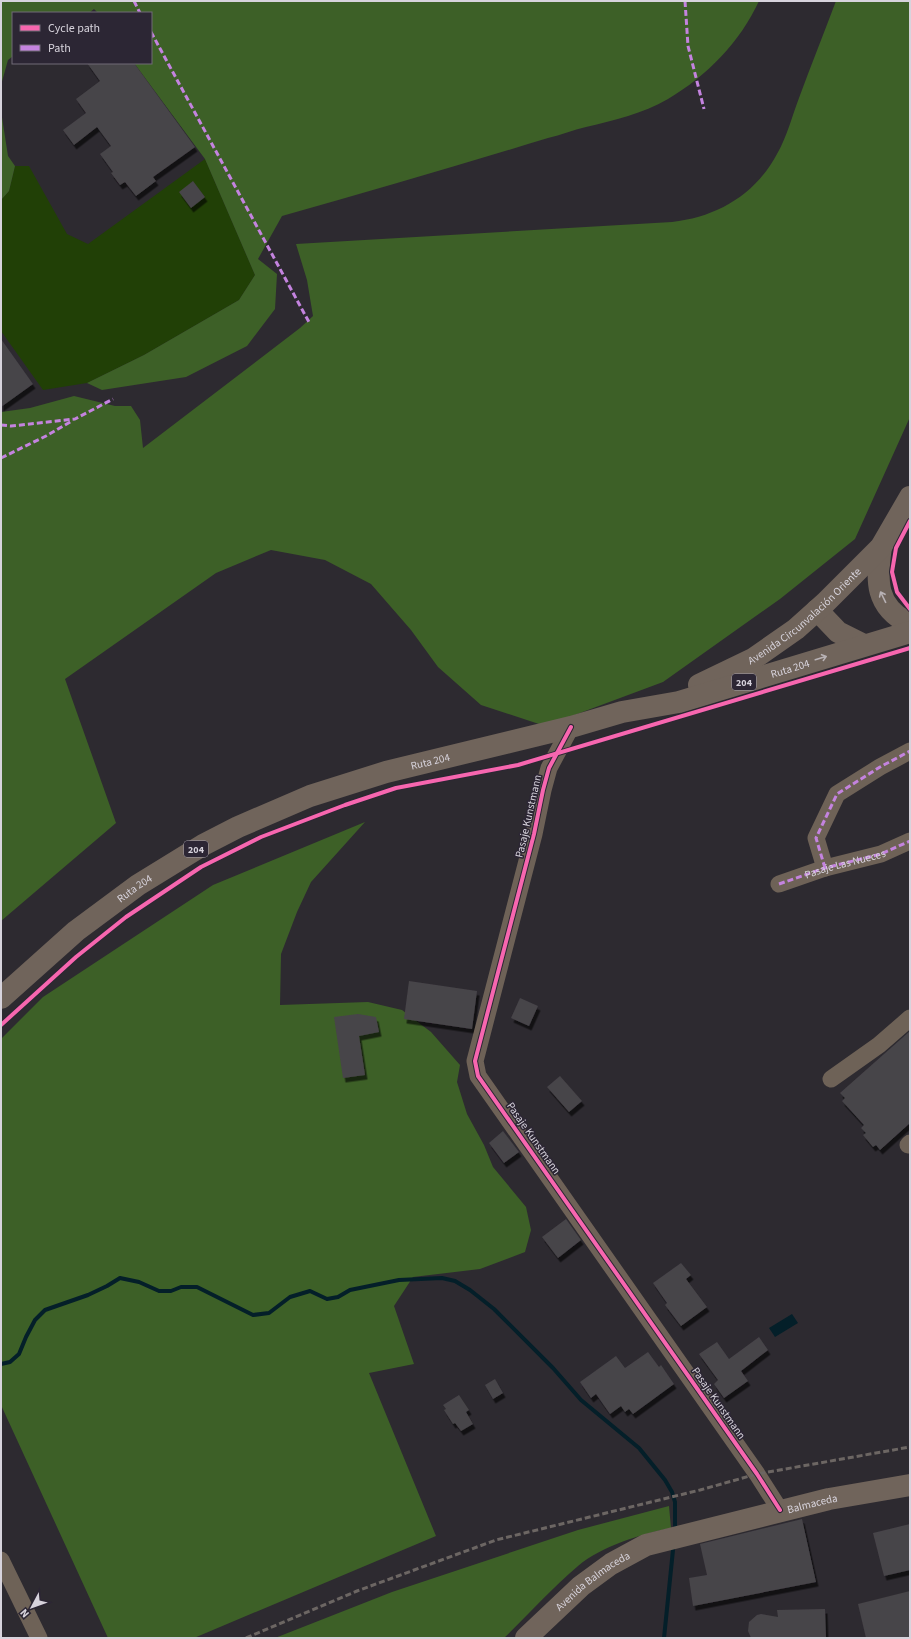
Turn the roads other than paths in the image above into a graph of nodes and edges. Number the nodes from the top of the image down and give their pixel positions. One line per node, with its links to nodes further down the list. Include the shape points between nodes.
1 (910, 497): 2 (main road, Avenida Circunvalación Oriente)
2 (881, 547): 3 (main road, Avenida Circunvalación Oriente); 4 (main road, one-way to 2, via 890,610 882,598 878,585)
3 (817, 610): 6 (main road, via 838,632); 7 (main road, Avenida Circunvalación Oriente, via 796,629 753,658 694,688)
4 (910, 624)
5 (910, 632): 6 (main road, Ruta 204 / 204)
6 (864, 645): 7 (main road, Ruta 204 / 204, one-way to 6, via 679,702)
7 (622, 712): 8 (main road, Ruta 204 / 204)
8 (571, 727): 13 (main road, Ruta 204 / 204, via 348,783 310,796 238,827 170,864 106,907); 17 (street, Pasaje Kunstmann, via 549,768 543,790 475,1061 478,1076)
9 (910, 751): 11 (street, via 837,794 816,838)
10 (910, 841): 11 (street, Pasaje Las Nueces, via 881,854)
11 (825, 868): 12 (street, Pasaje Las Nueces)
12 (779, 884)
13 (1, 998)
14 (910, 1018): 15 (street, via 879,1045)
15 (832, 1079)
16 (910, 1485): 17 (main road, Balmaceda, via 846,1495)
17 (780, 1510): 18 (main road, Balmaceda)
18 (668, 1538): 21 (main road, Avenida Balmaceda, via 646,1545 611,1564 582,1586)
19 (1, 1560): 20 (street)
20 (39, 1638)
21 (526, 1638)

